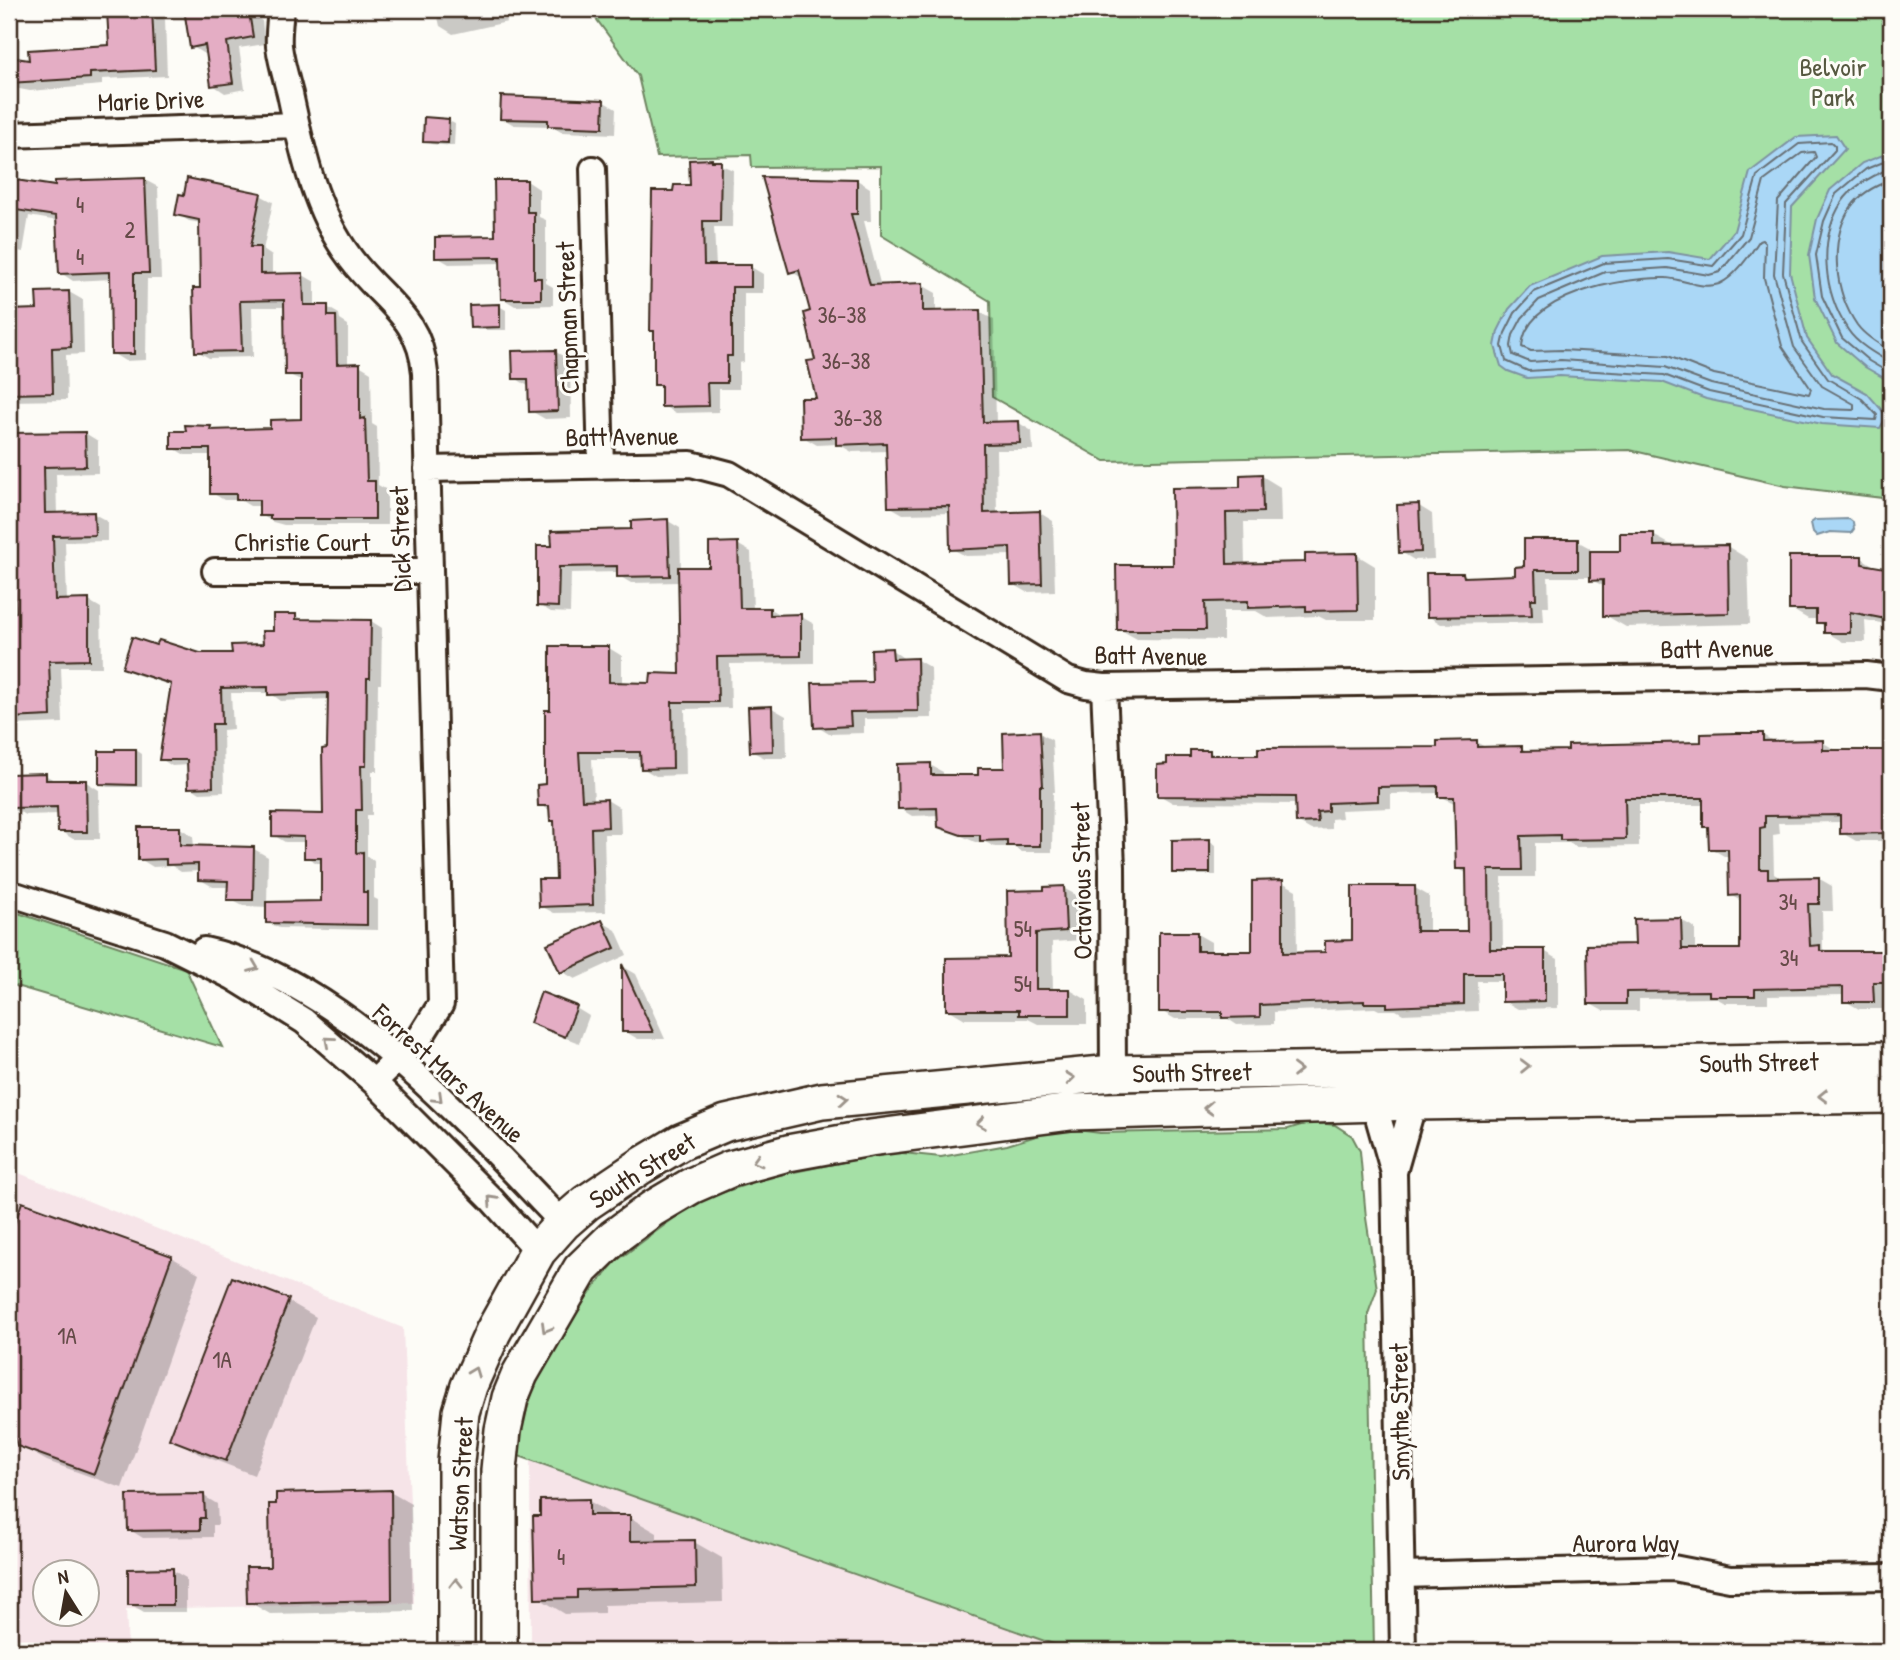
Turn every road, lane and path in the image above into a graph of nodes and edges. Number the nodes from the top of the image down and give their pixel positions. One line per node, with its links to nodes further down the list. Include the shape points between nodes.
1 (281, 9): 2 (street, Dick Street, via 279,46)
2 (296, 125): 3 (street, Marie Drive); 6 (street, Dick Street, via 326,219 351,259 408,320 418,339 425,373)
3 (9, 135)
4 (593, 169): 5 (street, Chapman Street)
5 (601, 466): 6 (street, Batt Avenue); 10 (street, Batt Avenue, via 691,464 729,474 1068,680)
6 (427, 469): 8 (street, Dick Street)
7 (215, 571): 8 (street, Christie Court)
8 (430, 571): 13 (street, Dick Street, via 441,1004 428,1027)
9 (1891, 678): 10 (street, Batt Avenue)
10 (1104, 687): 16 (street, Octavious Street, via 1112,867)
11 (9, 893): 12 (street, Forrest Mars Avenue)
12 (165, 943): 13 (street, Forrest Mars Avenue, one-way to 13, via 228,956 281,978 319,1000); 17 (street, Forrest Mars Avenue, one-way to 12, via 304,1021 233,977)
13 (398, 1059): 17 (street, Dick Street); 23 (street, Forrest Mars Avenue, one-way to 23)
14 (1891, 1060): 15 (street, South Street, one-way to 14)
15 (1392, 1068): 16 (street, South Street, one-way to 15); 19 (street); 20 (street)
16 (1113, 1073): 21 (street); 23 (street, South Street, one-way to 16, via 641,1166 726,1123 822,1101)
17 (374, 1082): 24 (street, Forrest Mars Avenue, one-way to 17)
18 (1891, 1095): 20 (street, South Street, one-way to 20)
19 (1374, 1102): 20 (street, South Street); 21 (street, South Street, one-way to 21); 22 (street, Smythe Street)
20 (1414, 1102): 22 (street, Smythe Street)
21 (1112, 1109): 25 (street, South Street, one-way to 25, via 870,1138 741,1166 691,1186 652,1209)
22 (1394, 1173): 28 (street, Smythe Street)
23 (563, 1223): 24 (street, South Street); 25 (street)
24 (538, 1251): 25 (street); 26 (street, Watson Street, one-way to 24, via 461,1412 469,1386 492,1332)
25 (581, 1269): 27 (street, Watson Street, one-way to 27, via 510,1398)
26 (456, 1462): 27 (street); 30 (street, Watson Street, one-way to 26)
27 (499, 1470): 31 (street, Watson Street)
28 (1402, 1575): 29 (street, Aurora Way, via 1673,1568 1730,1579); 32 (street, Smythe Street)
29 (1891, 1577)
30 (456, 1651)
31 (499, 1651)
32 (1403, 1651)

